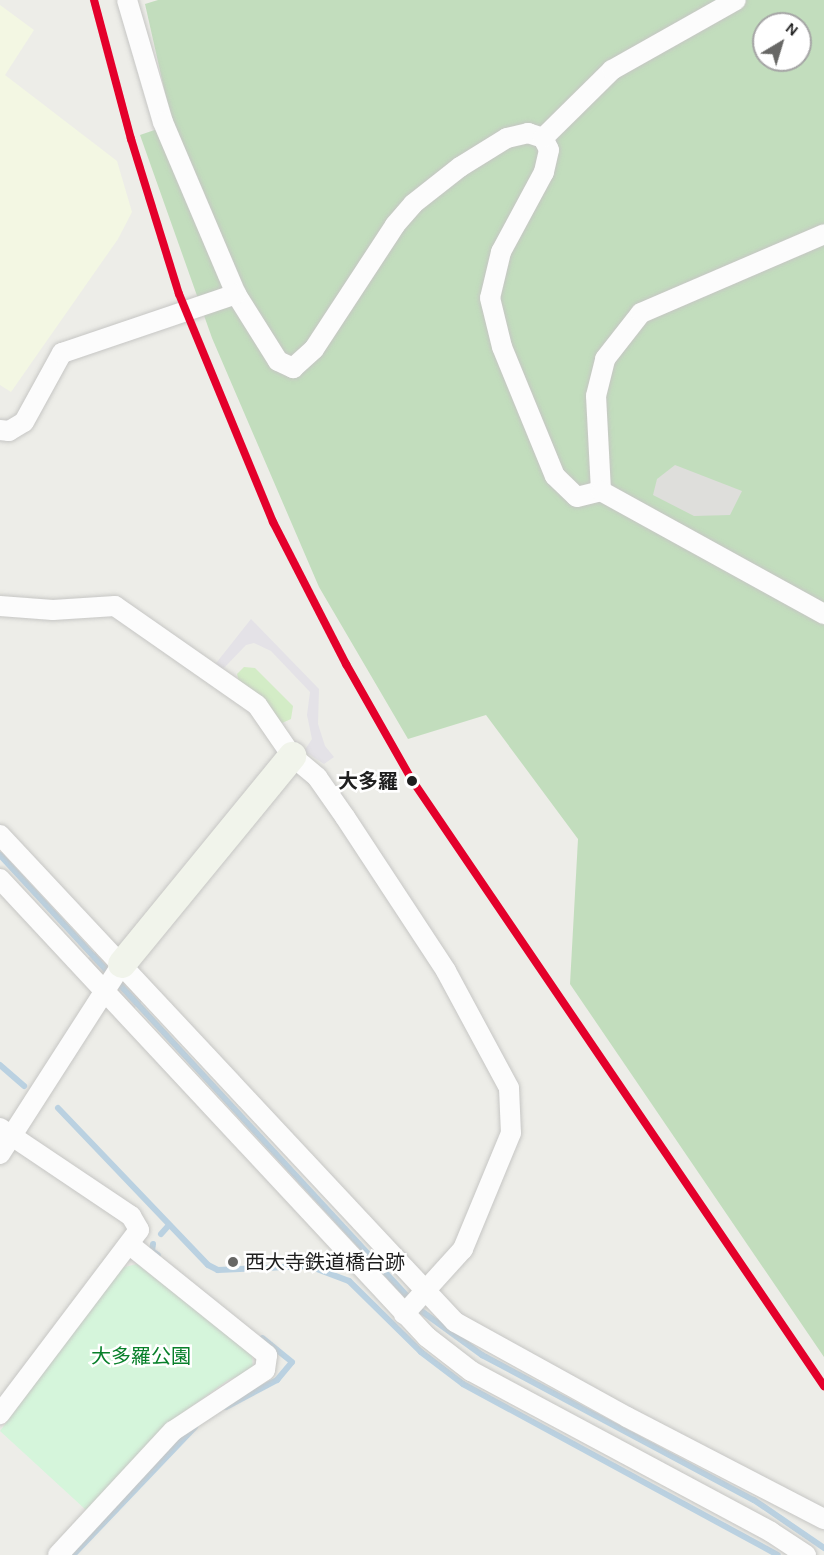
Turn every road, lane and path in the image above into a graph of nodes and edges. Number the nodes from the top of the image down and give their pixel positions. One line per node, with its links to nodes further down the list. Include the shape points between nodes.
1 (126, 0): 5 (street, via 163,122)
2 (736, 0): 3 (street, via 612,69)
3 (543, 138): 5 (street, via 528,133 507,138 412,204 394,225 314,349 293,368 274,355); 7 (street, via 549,150 544,172 501,252 490,298 502,347 555,476 578,497)
4 (824, 234): 7 (street, via 640,313 605,359 596,396)
5 (230, 296): 6 (street, via 62,353 24,422 9,431)
6 (0, 430)
7 (601, 491): 9 (street)
8 (0, 606): 10 (street, via 53,610 115,606 257,705)
9 (824, 614)
10 (292, 756): 13 (street); 17 (street, via 317,777 403,903 446,971 509,1088 511,1133 503,1158 463,1249)
11 (0, 835): 13 (street)
12 (0, 879): 13 (street)
13 (115, 978): 14 (street); 17 (street); 17 (street)
14 (7, 1132): 15 (street); 16 (street, via 131,1216 139,1230)
15 (0, 1154)
16 (129, 1244): 18 (street); 20 (street, via 267,1355 265,1370 173,1431)
17 (415, 1303): 19 (street); 21 (street, via 471,1371 771,1532)
18 (0, 1414)
19 (824, 1519)
20 (58, 1555)
21 (806, 1555)

